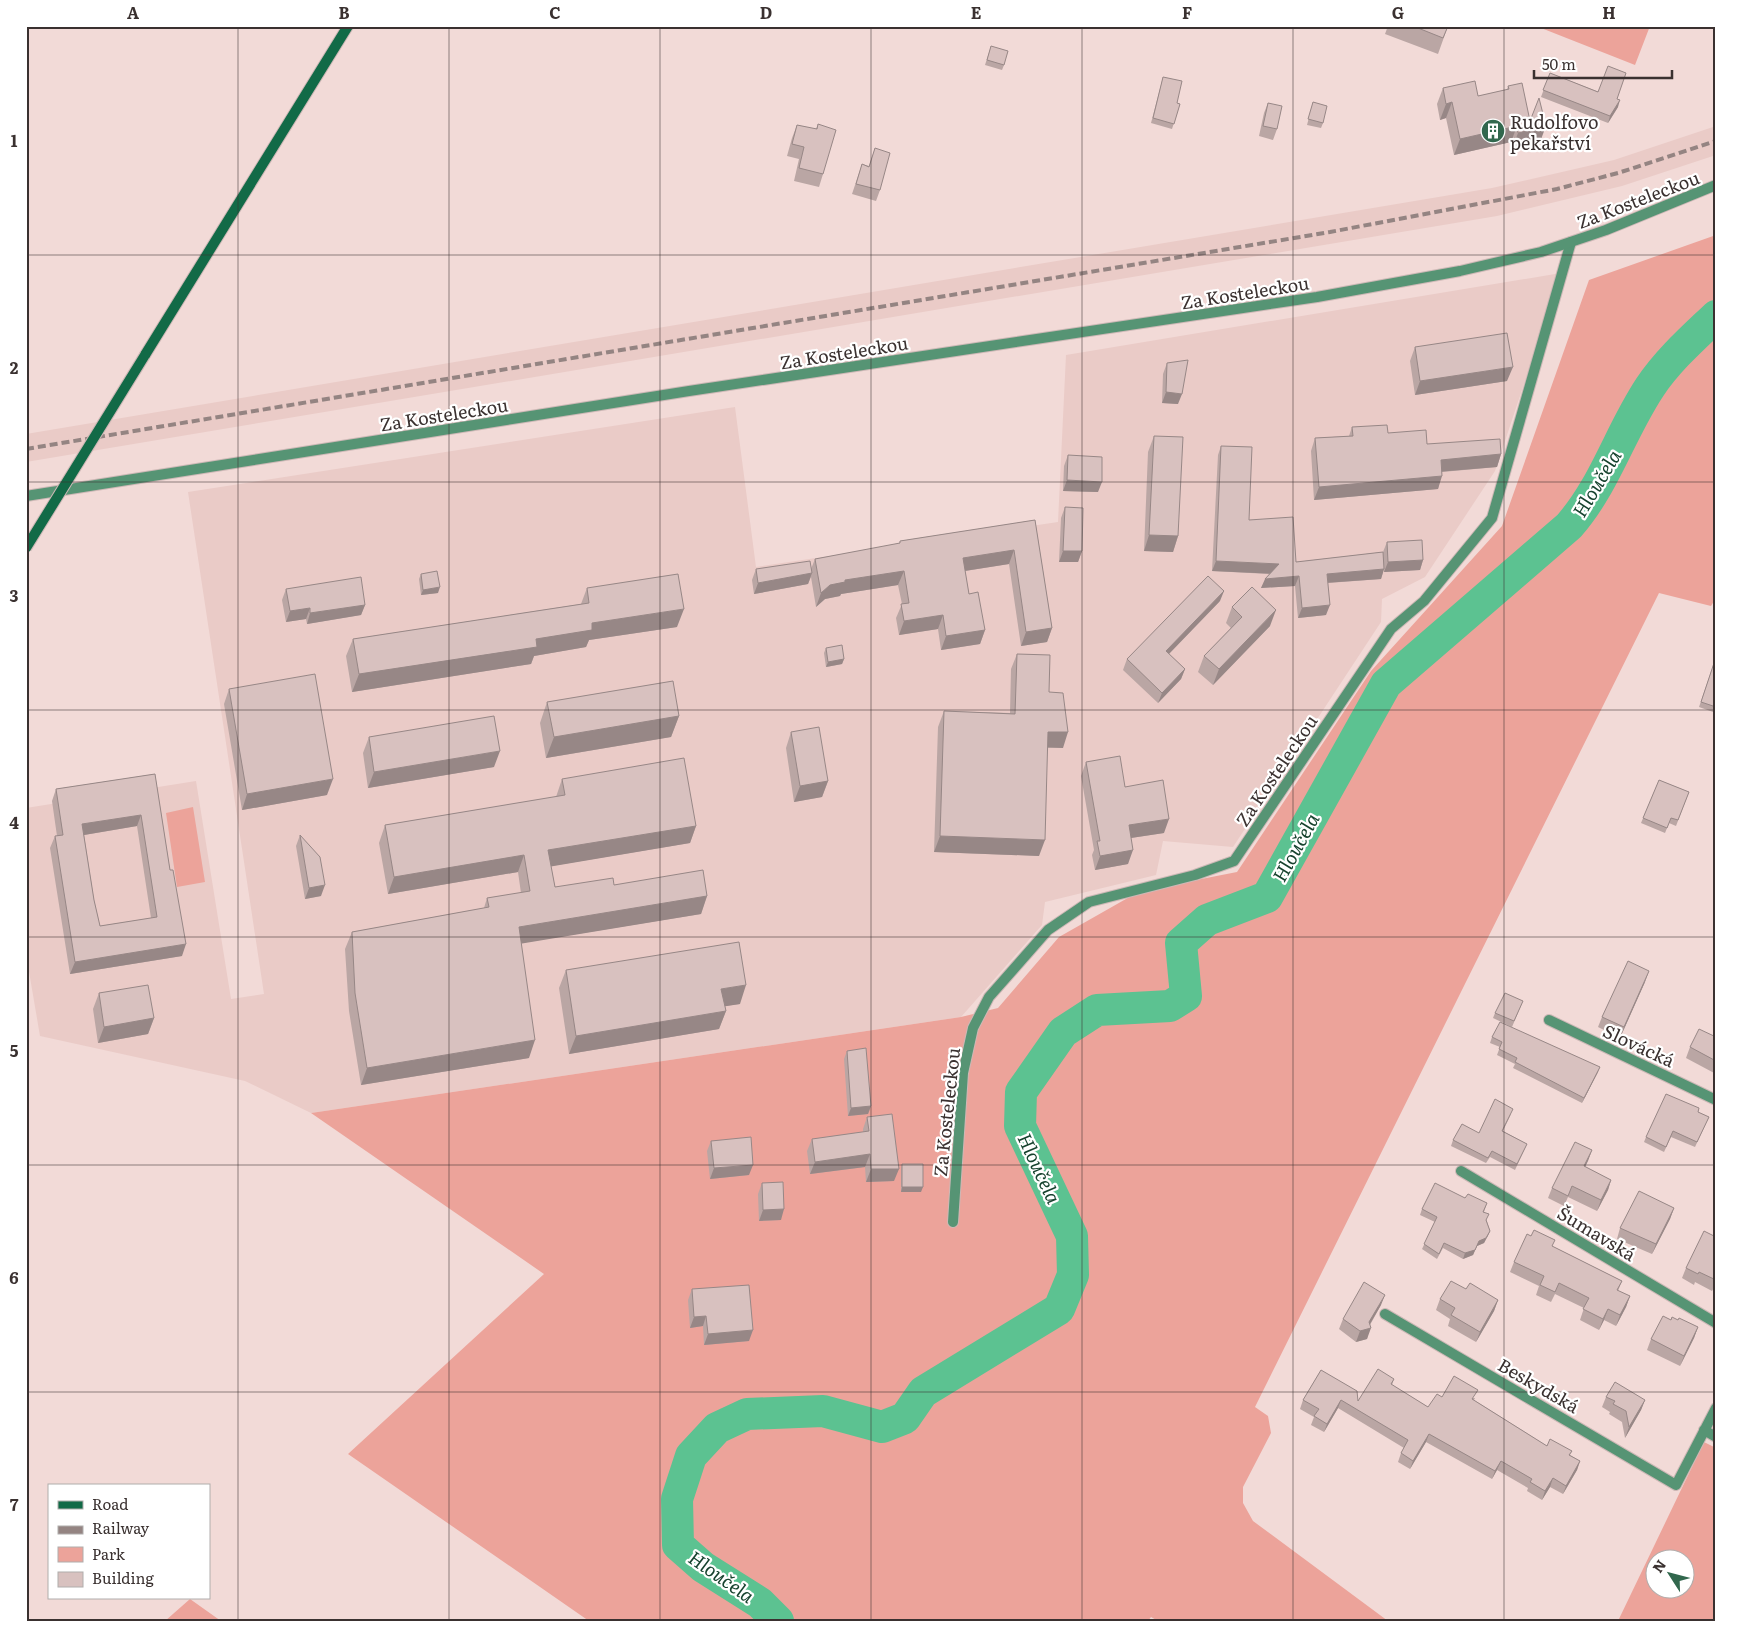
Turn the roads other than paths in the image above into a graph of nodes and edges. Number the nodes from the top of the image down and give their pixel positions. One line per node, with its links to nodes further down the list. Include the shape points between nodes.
1 (348, 26): 5 (main road, bridge)
2 (1716, 186): 3 (street, Za Kosteleckou)
3 (1571, 242): 4 (street, Za Kosteleckou, via 1506,261 1317,297); 9 (street, Za Kosteleckou, via 1492,518 1424,601 1392,629 1234,860 1196,874 1089,902 1048,930 989,997 973,1028 963,1073)
4 (26, 496)
5 (26, 548)
6 (1549, 1020): 7 (street, Slovácká)
7 (1716, 1100)
8 (1461, 1172): 11 (street, Šumavská)
9 (953, 1222)
10 (1385, 1314): 13 (street, Beskydská, via 1676,1485)
11 (1716, 1322)
12 (1716, 1408): 13 (street)
13 (1704, 1430): 14 (street)
14 (1716, 1437)

